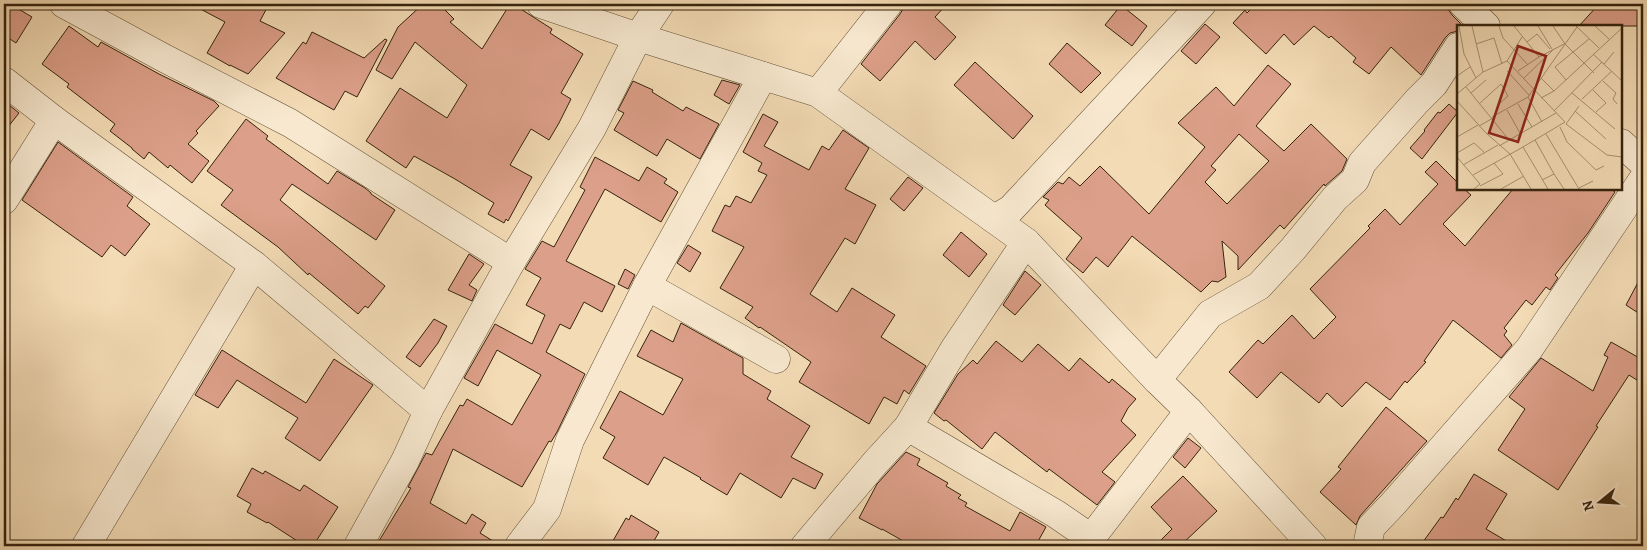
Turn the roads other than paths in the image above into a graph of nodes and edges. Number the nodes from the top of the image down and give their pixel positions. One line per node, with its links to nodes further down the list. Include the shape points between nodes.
1 (64, 4): 18 (street, via 290,123)
2 (541, 4): 6 (street)
3 (660, 4): 6 (street)
4 (888, 4): 10 (street)
5 (1202, 4): 16 (street, via 1011,209)
6 (638, 37): 8 (street); 18 (street, via 592,128)
7 (1457, 49): 22 (street, via 1434,84 1362,163 1355,180 1293,249 1259,286 1210,314)
8 (763, 76): 10 (street); 20 (street)
9 (4, 81): 11 (street)
10 (818, 93): 16 (street)
11 (54, 120): 15 (street); 19 (street)
12 (1622, 144): 13 (street)
13 (1643, 163)
14 (1643, 179): 32 (street, via 1529,349 1370,527)
15 (4, 200)
16 (994, 219): 17 (street)
17 (1026, 242): 22 (street); 25 (street, via 954,348)
18 (511, 262): 23 (street)
19 (254, 265): 23 (street); 28 (street)
20 (646, 286): 21 (street); 30 (street, via 570,440 547,509)
21 (776, 358)
22 (1157, 380): 24 (street)
23 (428, 411): 29 (street, via 405,461)
24 (1189, 411): 26 (street); 27 (street)
25 (908, 427): 26 (street, via 1056,514); 31 (street)
26 (1088, 542)
27 (1313, 545)
28 (86, 546)
29 (358, 546)
30 (519, 546)
31 (805, 546)
32 (1367, 546)

